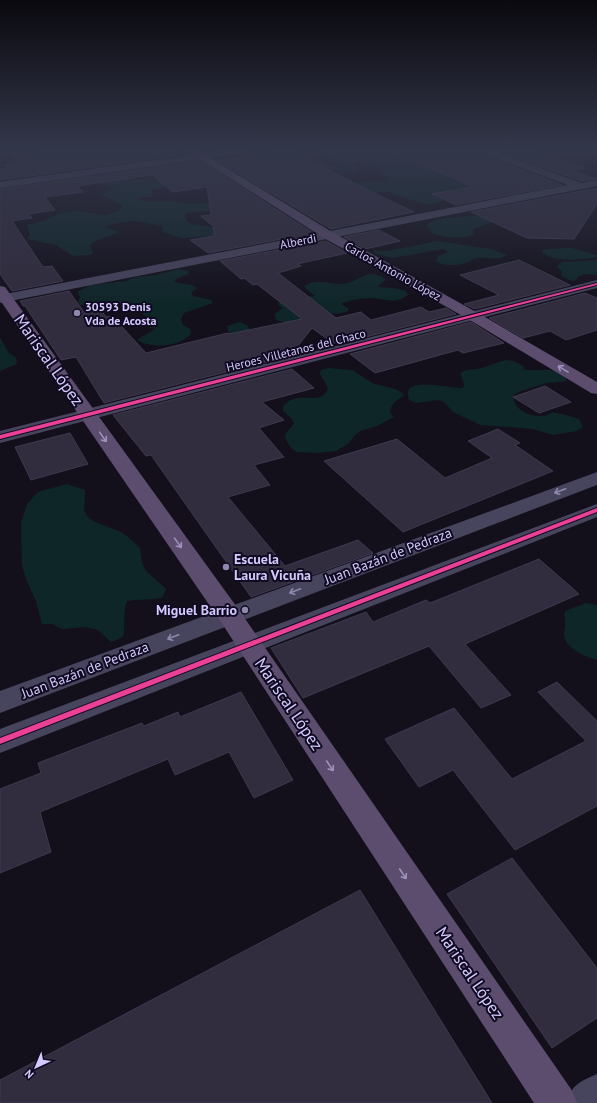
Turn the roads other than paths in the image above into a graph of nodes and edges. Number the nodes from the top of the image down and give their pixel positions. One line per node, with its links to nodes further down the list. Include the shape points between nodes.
1 (274, 201): 3 (main road, Carlos Antonio López)
2 (499, 201): 3 (street, Alberdi)
3 (328, 235): 5 (street, Alberdi); 6 (main road, Carlos Antonio López)
4 (597, 284): 6 (street, Heroes Villetanos del Chaco)
5 (2, 296): 8 (main road, Mariscal López)
6 (473, 316): 7 (main road, Carlos Antonio López, one-way to 6); 8 (street, Heroes Villetanos del Chaco)
7 (597, 389)
8 (88, 415): 9 (street, Heroes Villetanos del Chaco); 12 (main road, Mariscal López, one-way to 12)
9 (0, 437)
10 (597, 478): 12 (street, Juan Bazán de Pedraza, one-way to 12)
11 (597, 510): 13 (street)
12 (230, 616): 13 (main road, Mariscal López); 14 (street, Juan Bazán de Pedraza, one-way to 14)
13 (249, 645): 15 (street); 17 (main road, Mariscal López, one-way to 17)
14 (0, 702)
15 (0, 741)
16 (597, 1094): 18 (street)
17 (558, 1103)
18 (585, 1103)

